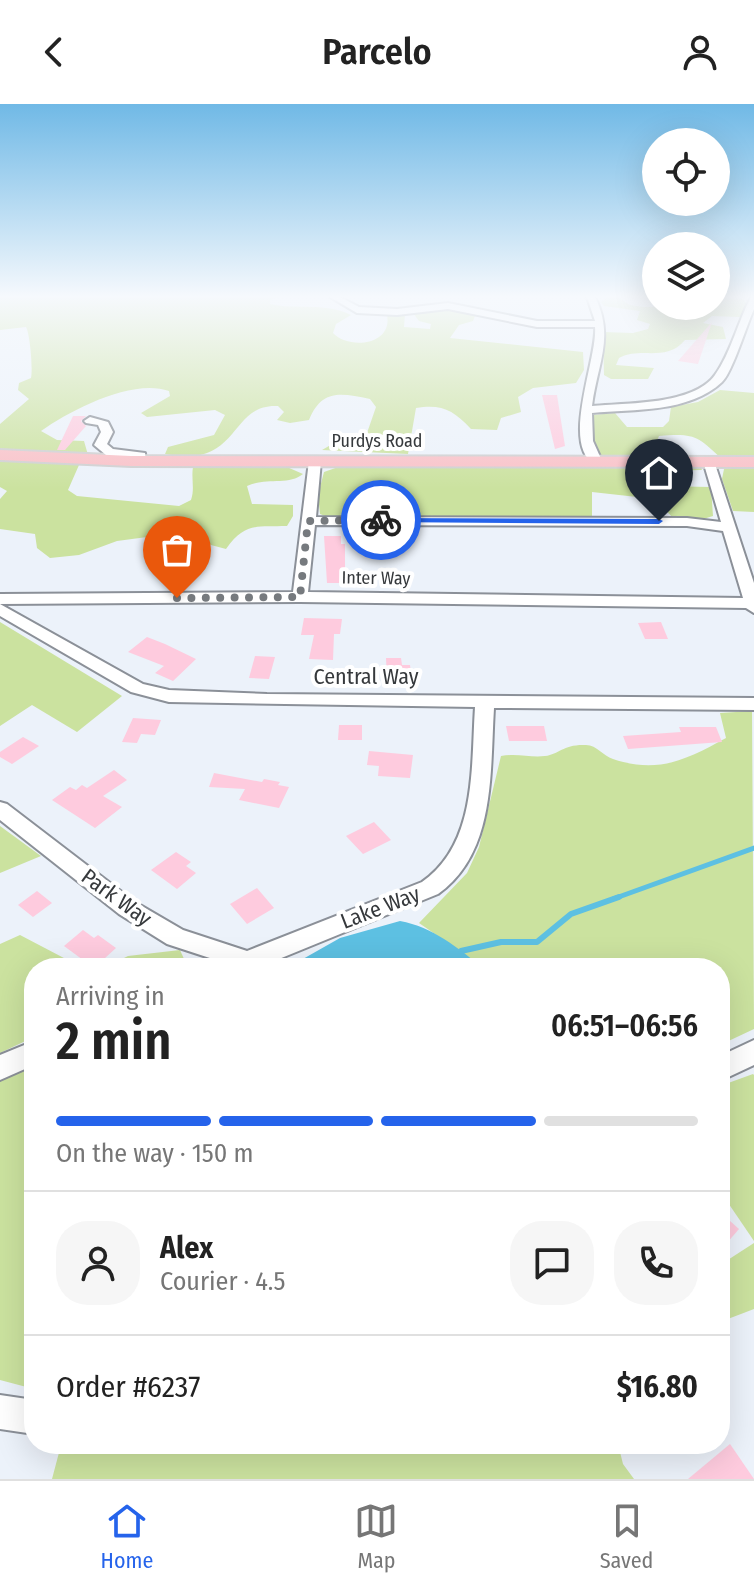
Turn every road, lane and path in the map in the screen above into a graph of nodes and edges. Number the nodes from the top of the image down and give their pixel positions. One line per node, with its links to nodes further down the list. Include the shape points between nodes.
1 (596, 361): 3 (street)
2 (726, 361): 3 (street, via 719,379 693,396)
3 (585, 410): 8 (street, via 587,447)
4 (90, 421): 6 (street, via 103,423 104,450 141,456)
5 (0, 455): 6 (main road, Purdys Road)
6 (142, 461): 7 (main road, Purdys Road)
7 (315, 461): 8 (main road, Purdys Road); 11 (street)
8 (596, 461): 9 (main road, Purdys Road)
9 (709, 461): 10 (main road, Purdys Road); 12 (street)
10 (754, 462)
11 (308, 521): 12 (street, via 687,522); 14 (street)
12 (730, 528): 13 (street)
13 (747, 561): 16 (street)
14 (300, 597): 15 (street, Inter Way); 16 (street, Inter Way)
15 (0, 599)
16 (753, 606)
17 (0, 609): 18 (street, Central Way, via 137,688 169,696)
18 (485, 700): 19 (street, Central Way); 22 (street, Lake Way, via 478,795 466,848 450,872 430,888)
19 (754, 704)
20 (0, 809): 21 (street, Park Way, via 127,908)
21 (223, 958)
22 (256, 958)
23 (754, 1052): 25 (street)
24 (24, 1057): 26 (street)
25 (730, 1064)
26 (0, 1068)
27 (0, 1412): 28 (street)
28 (24, 1416)

